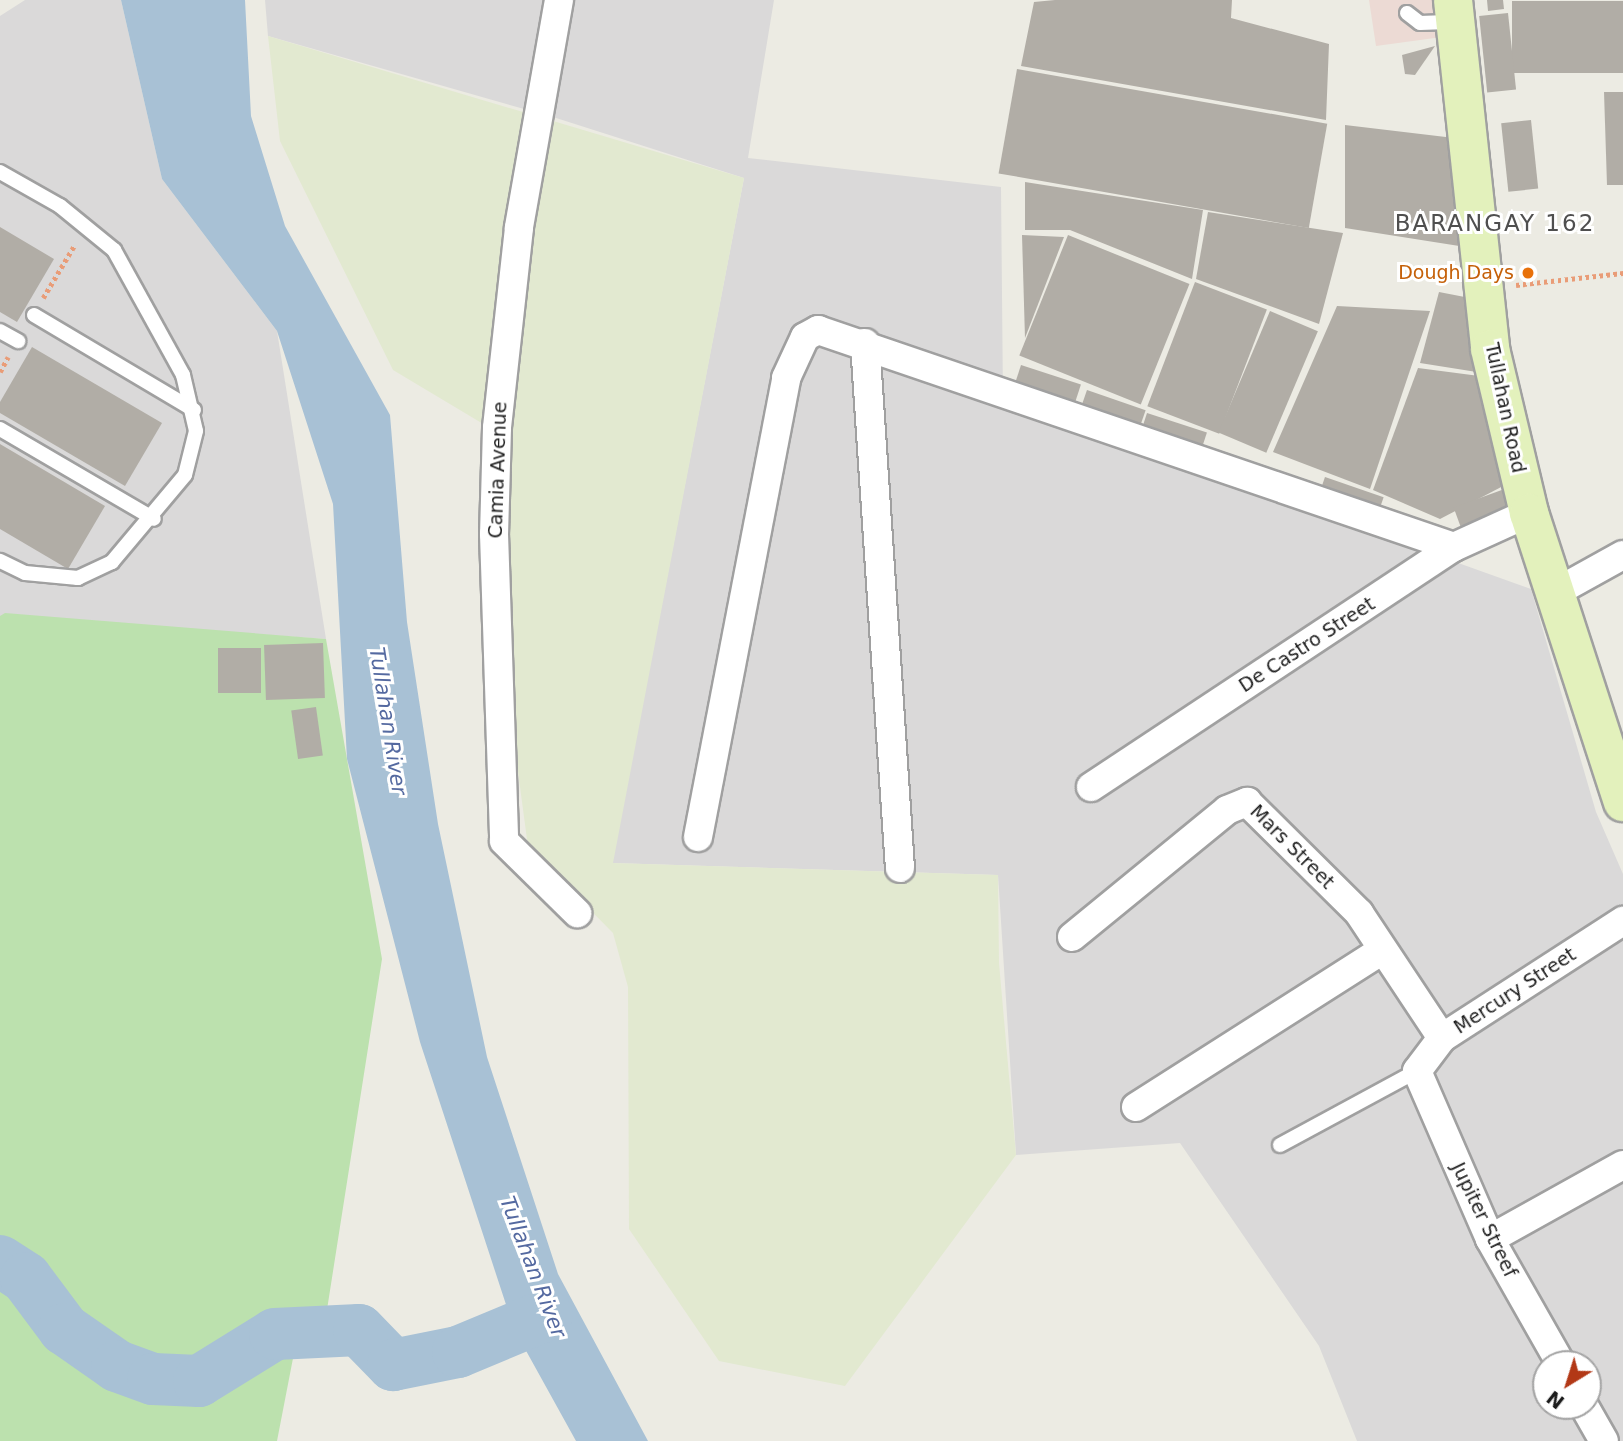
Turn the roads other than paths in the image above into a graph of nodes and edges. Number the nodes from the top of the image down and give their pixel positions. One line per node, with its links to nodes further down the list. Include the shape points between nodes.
1 (559, 0): 22 (street, Camia Avenue, via 519,228 497,428 494,534 504,841)
2 (1454, 11): 3 (lane, via 1420,23); 11 (main road, Tullahan Road, via 1490,349)
3 (1408, 13)
4 (0, 172): 9 (lane, via 60,206 114,250 183,374)
5 (34, 315): 9 (lane)
6 (0, 331): 7 (lane)
7 (18, 341)
8 (865, 342): 13 (street); 20 (street, via 818,330 805,337 786,378); 21 (street)
9 (194, 410): 12 (lane, via 185,475)
10 (0, 429): 12 (lane)
11 (1529, 513): 13 (street, De Castro Street); 16 (main road, Tullahan Road)
12 (153, 519): 15 (lane, via 112,562 79,578 25,573)
13 (1454, 547): 18 (street, De Castro Street)
14 (1623, 555): 16 (street)
15 (0, 561)
16 (1558, 591): 17 (main road, Tullahan Road)
17 (1613, 732): 19 (main road, Tullahan Road)
18 (1091, 787)
19 (1623, 802)
20 (698, 837)
21 (900, 868)
22 (577, 913)
23 (1623, 921): 26 (street, Mercury Street)
24 (1072, 937): 25 (street, Mars Street, via 1227,810 1247,802 1359,913)
25 (1382, 950): 26 (street, Mars Street); 28 (street)
26 (1442, 1038): 27 (street, Mercury Street)
27 (1417, 1072): 29 (lane); 31 (street, Jupiter Streef)
28 (1136, 1107)
29 (1280, 1145)
30 (1623, 1165): 31 (street)
31 (1490, 1239): 32 (street, Jupiter Streef)
32 (1552, 1350)
33 (1592, 1420): 34 (street)
34 (1604, 1441)

